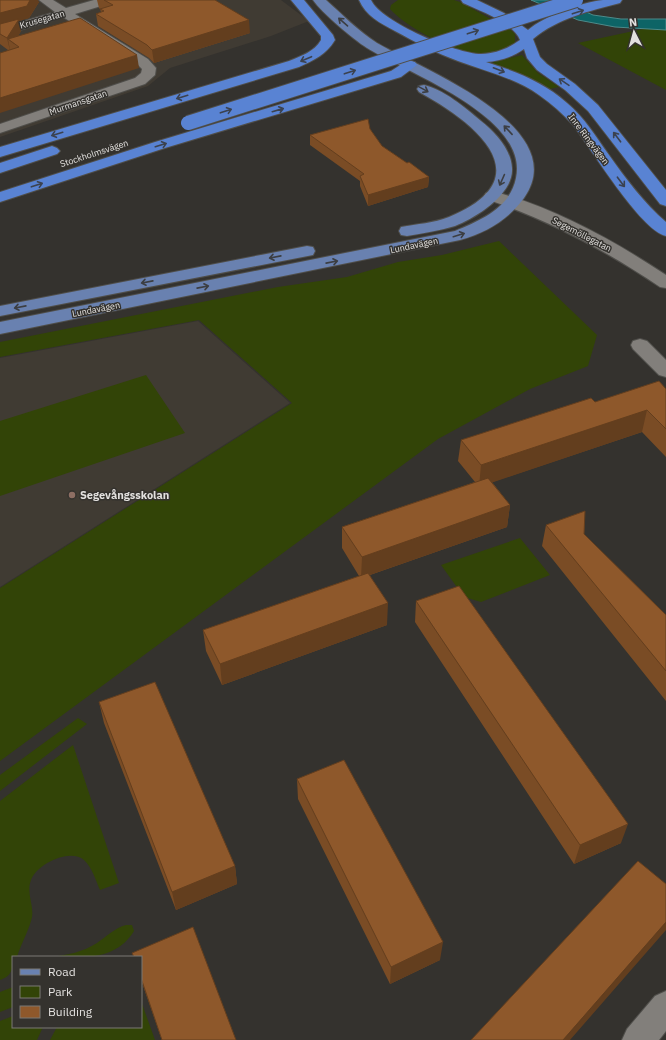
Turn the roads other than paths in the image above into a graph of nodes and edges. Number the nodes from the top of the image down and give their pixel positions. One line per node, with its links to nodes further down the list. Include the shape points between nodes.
1 (45, 0): 12 (street)
2 (107, 0): 12 (street, Krusegatan)
3 (297, 0): 20 (highway, one-way to 20, via 327,35 325,45 311,57)
4 (302, 0): 17 (main road, Lundavägen, via 339,36)
5 (319, 0): 16 (main road, Lundavägen, one-way to 5, via 355,33)
6 (365, 0): 11 (highway, via 370,9)
7 (467, 0): 14 (highway, Inre Ringvägen, via 513,24 524,33)
8 (541, 0): 18 (highway)
9 (576, 0): 18 (highway, one-way to 9, bridge)
10 (616, 0): 14 (highway, one-way to 10, via 555,19)
11 (380, 8): 15 (highway, via 422,41)
12 (65, 13): 13 (street, Krusegatan); 19 (street, Murmansgatan, via 144,62 149,68 148,75 140,81)
13 (0, 32)
14 (526, 39): 15 (highway, via 515,51 494,57 470,57); 25 (highway, Inre Ringvägen, one-way to 14, via 593,108 534,58)
15 (449, 53): 27 (highway, Inre Ringvägen, one-way to 27, via 519,78 554,99 582,128 627,190)
16 (410, 65): 17 (highway); 26 (main road, Lundavägen, one-way to 16, via 520,191 526,164 512,134 476,102)
17 (396, 74): 23 (main road, Lundavägen, one-way to 23, via 447,103 490,139 503,158 505,168 504,177); 24 (highway, one-way to 17)
18 (181, 117): 21 (highway, Stockholmsvägen, via 75,144); 22 (highway, Stockholmsvägen)
19 (0, 129)
20 (0, 152)
21 (0, 168)
22 (0, 183)
23 (492, 196): 26 (street, Segemöllegatan); 28 (main road, Lundavägen, via 474,210 454,220)
24 (0, 197)
25 (666, 201)
26 (513, 202): 30 (street, Segemöllegatan, via 619,253); 32 (main road, Lundavägen, one-way to 26, via 460,235 488,223)
27 (666, 231)
28 (394, 234)
29 (327, 247): 31 (main road, Lundavägen, one-way to 31)
30 (666, 283)
31 (0, 311)
32 (0, 328)
33 (640, 346): 34 (street)
34 (666, 371)
35 (666, 1007): 36 (street)
36 (638, 1040)

